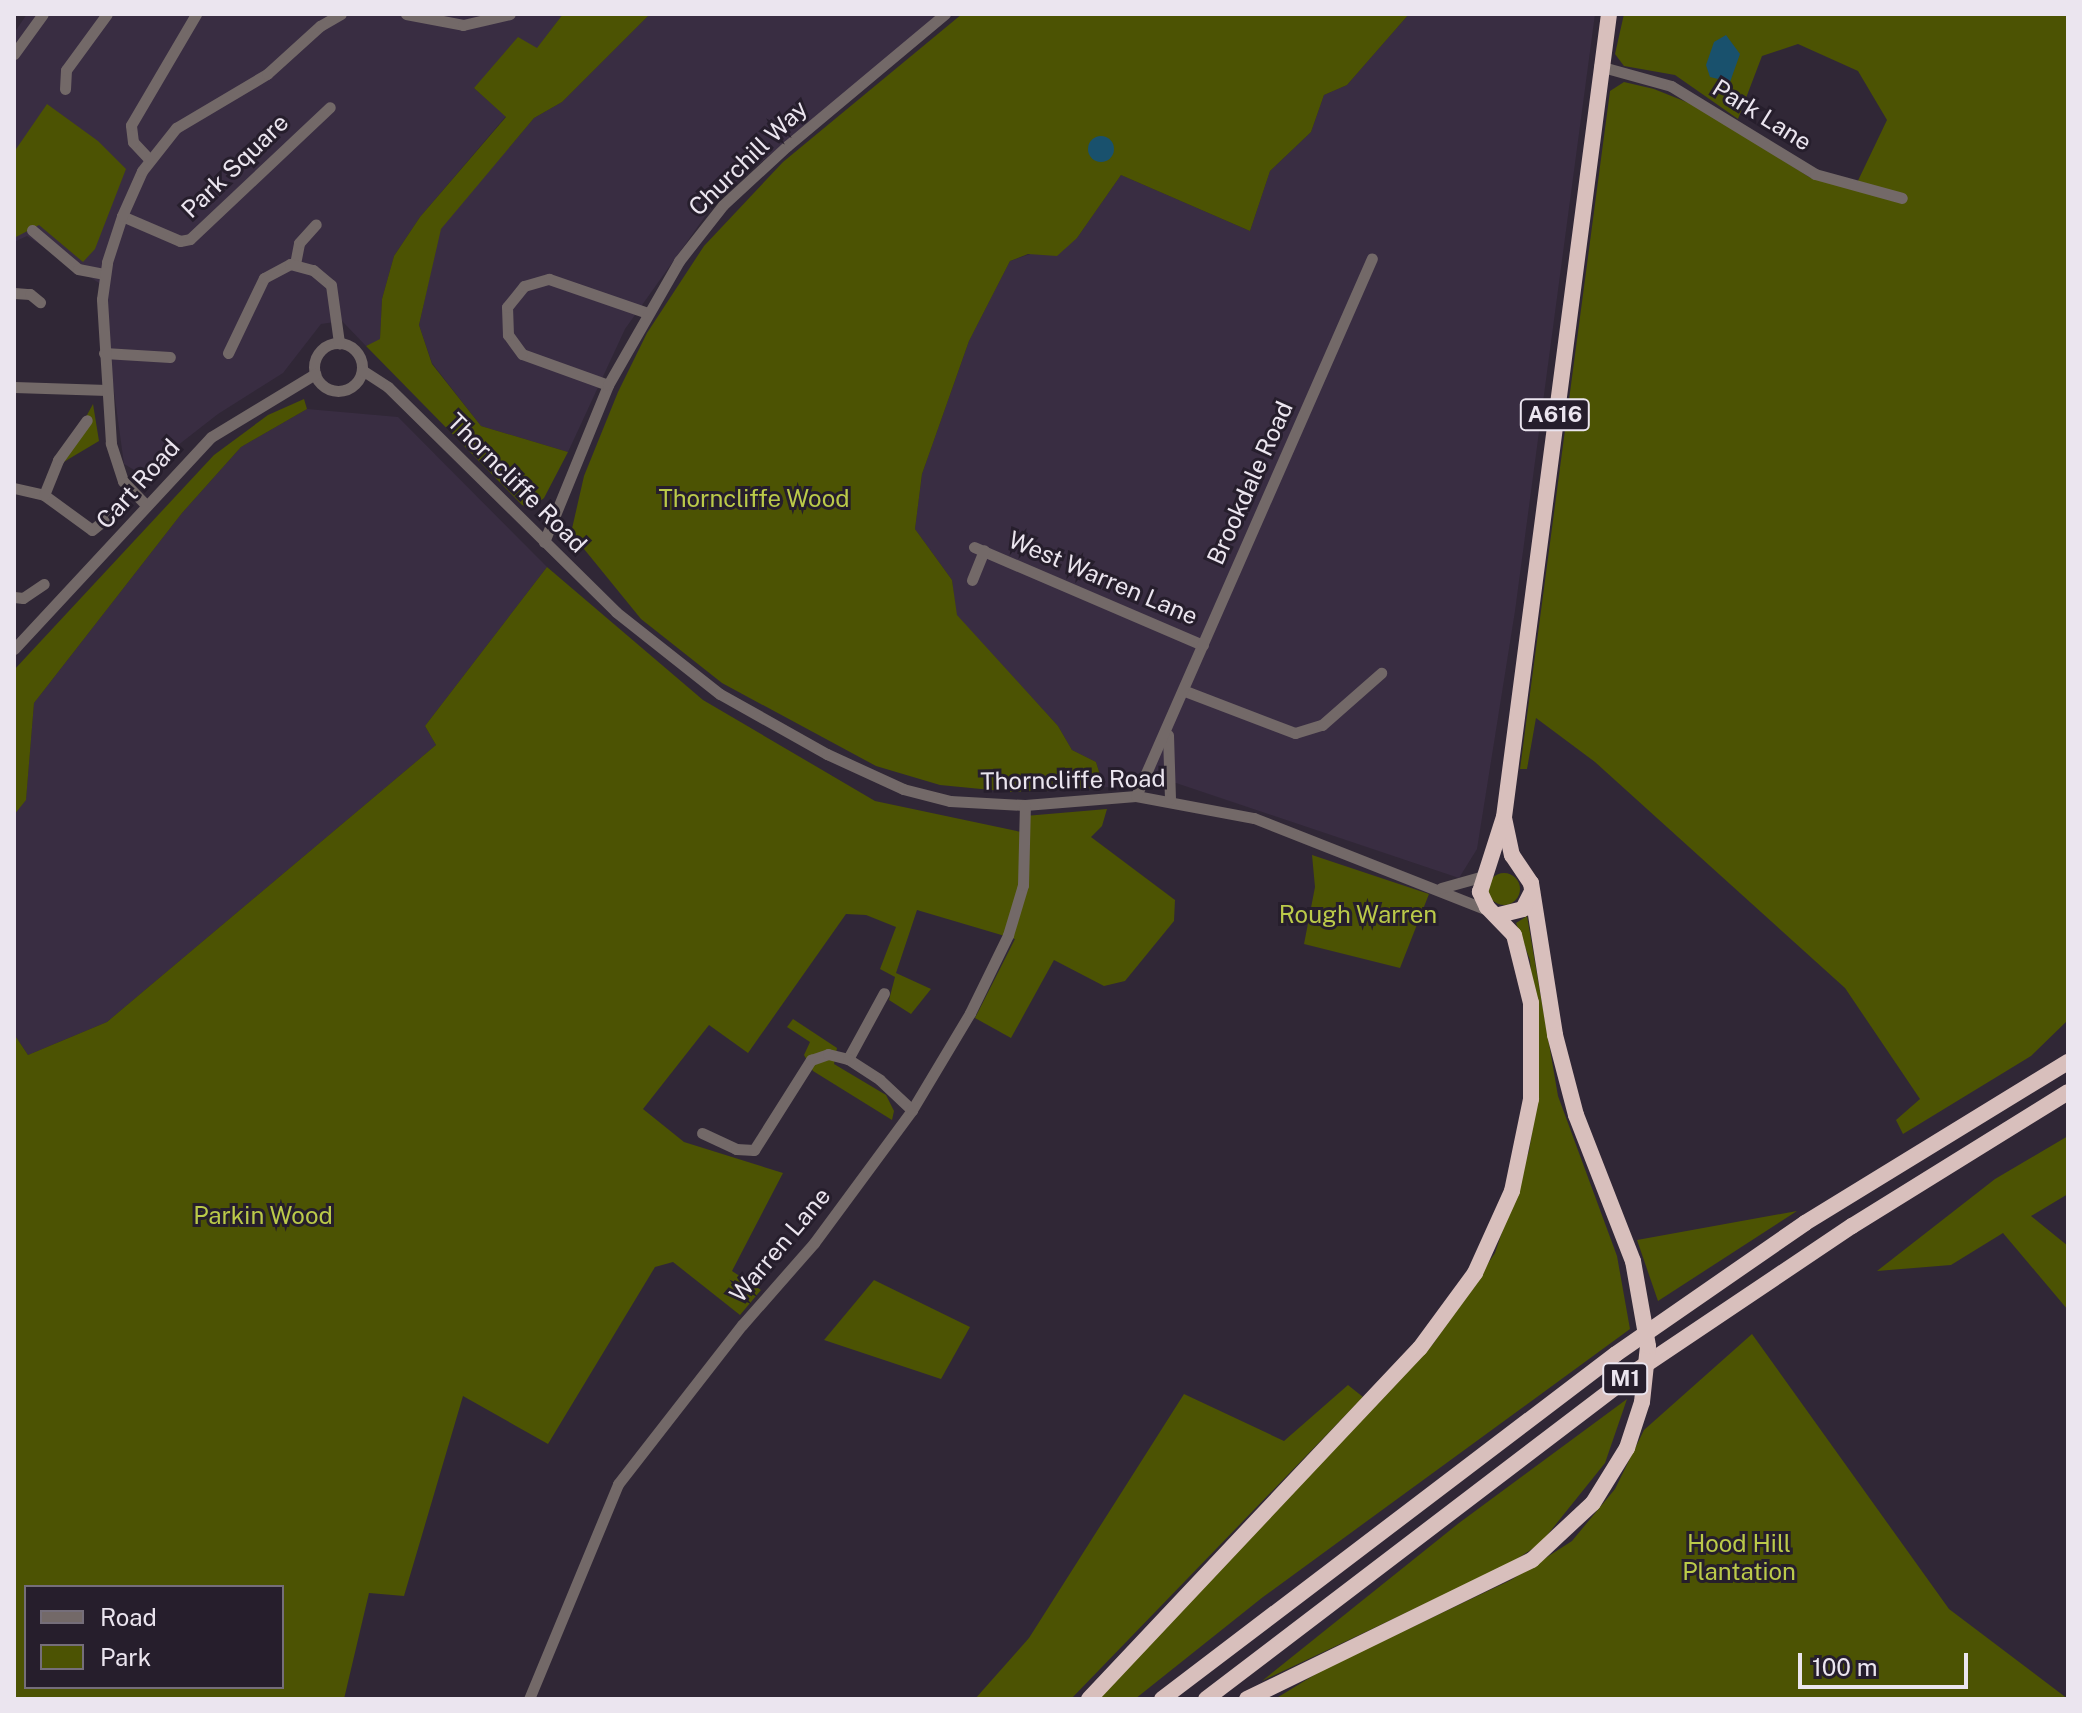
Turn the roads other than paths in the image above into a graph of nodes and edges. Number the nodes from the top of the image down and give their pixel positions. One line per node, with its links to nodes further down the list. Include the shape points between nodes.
1 (43, 14): 9 (street)
2 (107, 14): 11 (street, via 66,70)
3 (196, 14): 13 (street, via 131,125 133,142)
4 (341, 14): 13 (street, via 267,74 187,119)
5 (406, 14): 6 (street, via 463,25)
6 (510, 14)
7 (945, 14): 23 (street, Churchill Way, via 723,205)
8 (1609, 14): 10 (highway, A616)
9 (14, 54)
10 (1599, 66): 14 (street, Park Lane, via 1671,86 1815,174); 50 (highway, A616)
11 (65, 89)
12 (330, 107): 15 (street, Park Square, via 190,239 180,241)
13 (149, 159): 15 (street)
14 (1902, 198)
15 (122, 216): 20 (street)
16 (316, 224): 19 (street, via 299,243)
17 (32, 230): 20 (street, via 78,269)
18 (1372, 258): 42 (street, Brookdale Road)
19 (295, 264): 24 (street, via 331,285); 26 (street, via 273,269 264,278)
20 (104, 274): 25 (street)
21 (14, 293): 22 (street, via 30,294)
22 (40, 302)
23 (645, 312): 30 (street, Churchill Way); 30 (street, via 549,279 524,286 507,307 508,335 522,354)
24 (339, 343): 28 (street, via 355,350); 29 (street, via 318,354)
25 (104, 353): 27 (street); 32 (street)
26 (228, 353)
27 (170, 357)
28 (362, 370): 29 (street, via 354,385 340,391 324,387); 38 (street, Thorncliffe Road, via 388,387)
29 (315, 374): 36 (street, Cart Road, via 211,437)
30 (608, 385): 38 (street, Churchill Way)
31 (14, 387): 32 (street)
32 (107, 390): 36 (street, via 115,464)
33 (87, 420): 35 (street, via 62,453)
34 (14, 488): 35 (street)
35 (44, 495): 37 (street, via 88,529 96,529)
36 (146, 505): 43 (street, Cart Road)
37 (108, 517)
38 (544, 542): 49 (street, Thorncliffe Road, via 671,657 770,725 903,789 950,801)
39 (972, 580): 42 (street, West Warren Lane, via 979,549)
40 (44, 584): 41 (street, via 28,596)
41 (14, 597)
42 (1203, 645): 45 (street, Brookdale Road)
43 (14, 649)
44 (1381, 673): 45 (street, via 1322,725 1295,733)
45 (1185, 691): 46 (street, Brookdale Road)
46 (1169, 726): 47 (street, Brookdale Road); 48 (street, Brookdale Road)
47 (1136, 796): 48 (street, Thorncliffe Road); 49 (street, Thorncliffe Road)
48 (1170, 799): 53 (street, Thorncliffe Road, via 1254,818)
49 (1025, 805): 60 (street, Warren Lane, via 1023,885 1008,935)
50 (1504, 817): 51 (highway, A616); 52 (highway, A616)
51 (1519, 868): 52 (highway, via 1502,864); 54 (highway, A616)
52 (1485, 875): 53 (street); 55 (highway, A616, via 1480,892)
53 (1441, 888): 55 (street, Thorncliffe Road)
54 (1532, 891): 55 (highway, via 1523,909); 66 (highway, M1, bridge, via 1565,1073 1633,1261 1648,1346 1642,1402 1627,1448 1593,1503 1532,1560)
55 (1495, 913): 63 (highway, via 1514,935 1527,969 1533,1068 1512,1191 1487,1251 1420,1348)
56 (884, 993): 57 (street)
57 (848, 1059): 60 (street); 61 (street, via 828,1054 811,1060 754,1150 736,1149)
58 (2068, 1062): 64 (highway, M1, via 1805,1223 1616,1354)
59 (2068, 1092): 65 (highway, M1, via 1852,1226 1639,1369)
60 (912, 1110): 62 (street, Warren Lane, via 814,1243 742,1325 618,1484)
61 (702, 1133)
62 (529, 1699)
63 (1089, 1699)
64 (1162, 1699)
65 (1206, 1699)
66 (1247, 1699)

